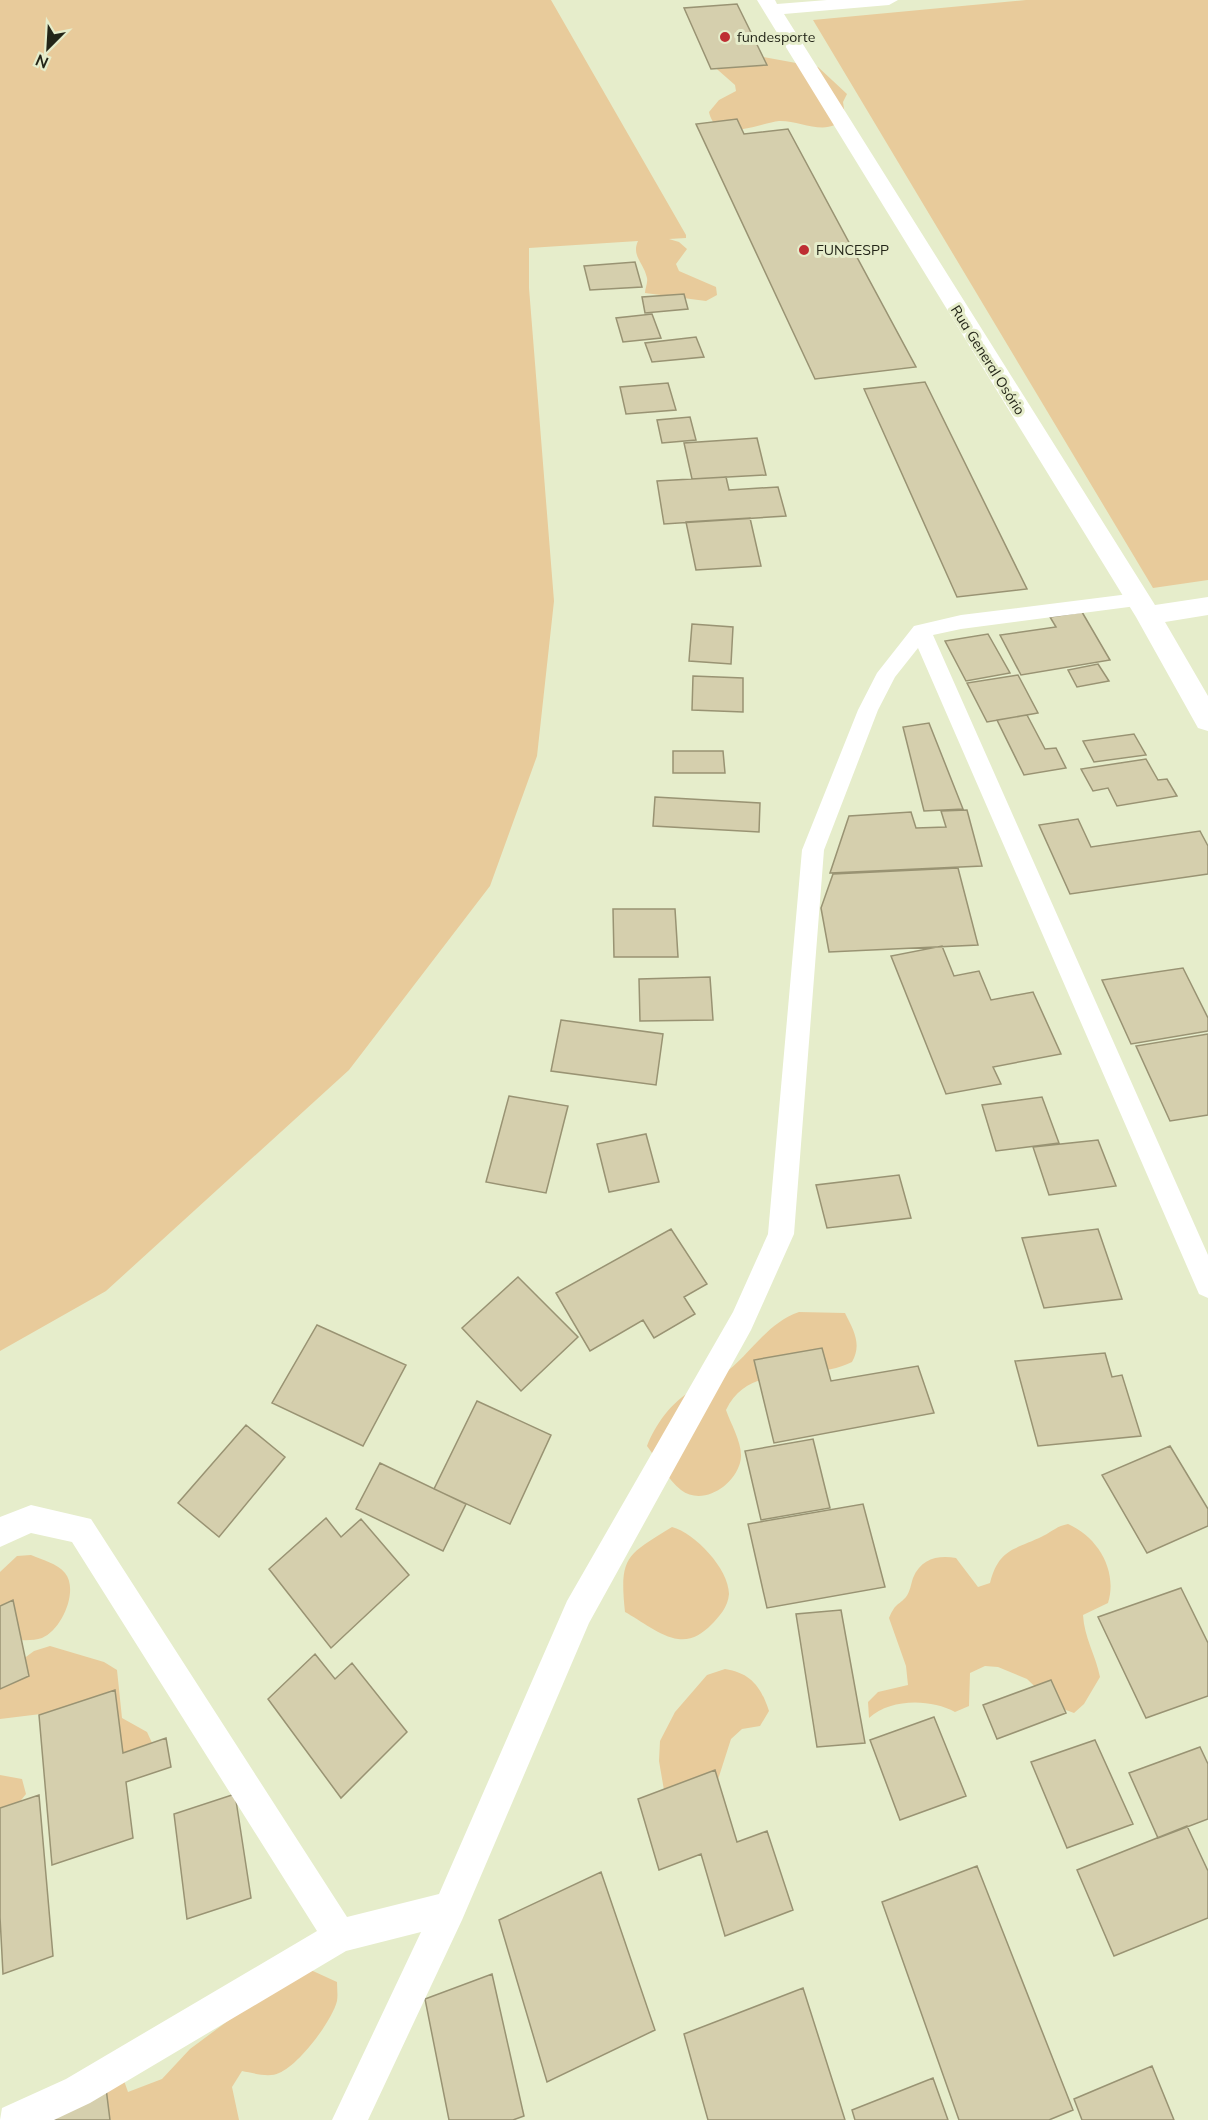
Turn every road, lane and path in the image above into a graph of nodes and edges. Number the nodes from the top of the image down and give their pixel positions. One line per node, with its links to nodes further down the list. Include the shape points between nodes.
1 (889, 0): 2 (street)
2 (769, 5): 4 (street, Rua General Osório)
3 (1208, 606): 4 (street)
4 (1143, 607): 5 (lane, via 961,622); 6 (street, Rua General Osório)
5 (921, 631): 7 (lane); 9 (lane, via 887,674 868,710 813,850 781,1234 742,1321 578,1612)
6 (1208, 721)
7 (1208, 1285)
8 (0, 1532): 10 (lane, via 31,1519 81,1529)
9 (450, 1908): 10 (lane); 12 (lane)
10 (340, 1936): 11 (lane, via 78,2091)
11 (14, 2120)
12 (351, 2120)

